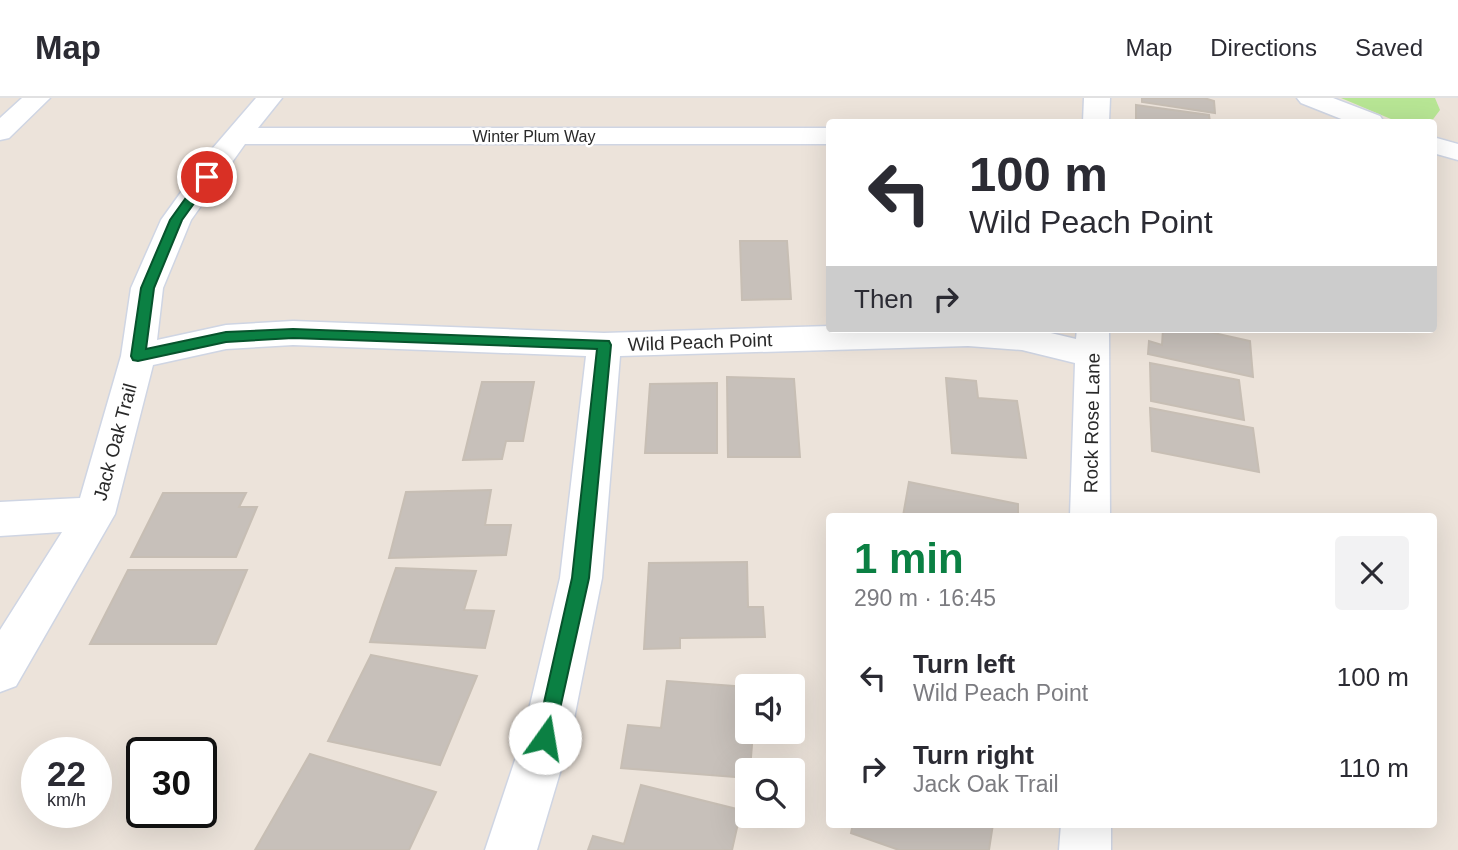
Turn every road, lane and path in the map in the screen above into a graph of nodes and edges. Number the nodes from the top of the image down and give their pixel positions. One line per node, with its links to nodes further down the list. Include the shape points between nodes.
1 (37, 98): 7 (street)
2 (268, 98): 8 (street, Jack Oak Trail)
3 (1097, 98): 5 (street)
4 (1310, 98): 6 (street)
5 (1097, 119)
6 (1363, 119)
7 (0, 132)
8 (238, 136): 9 (street, Winter Plum Way); 14 (street, Jack Oak Trail, via 176,220 148,288)
9 (826, 136)
10 (1437, 146): 11 (street)
11 (1458, 152)
12 (1093, 342): 13 (street, Wild Peach Point, via 968,334); 15 (street, Rock Rose Lane)
13 (604, 345): 14 (street, Wild Peach Point, via 293,333 226,337); 20 (street, via 581,578 545,738)
14 (138, 356): 16 (street, Jack Oak Trail)
15 (1090, 513)
16 (95, 514): 17 (street); 18 (street, Jack Oak Trail)
17 (0, 519)
18 (0, 671)
19 (1086, 828): 21 (street)
20 (511, 850)
21 (1085, 850)

